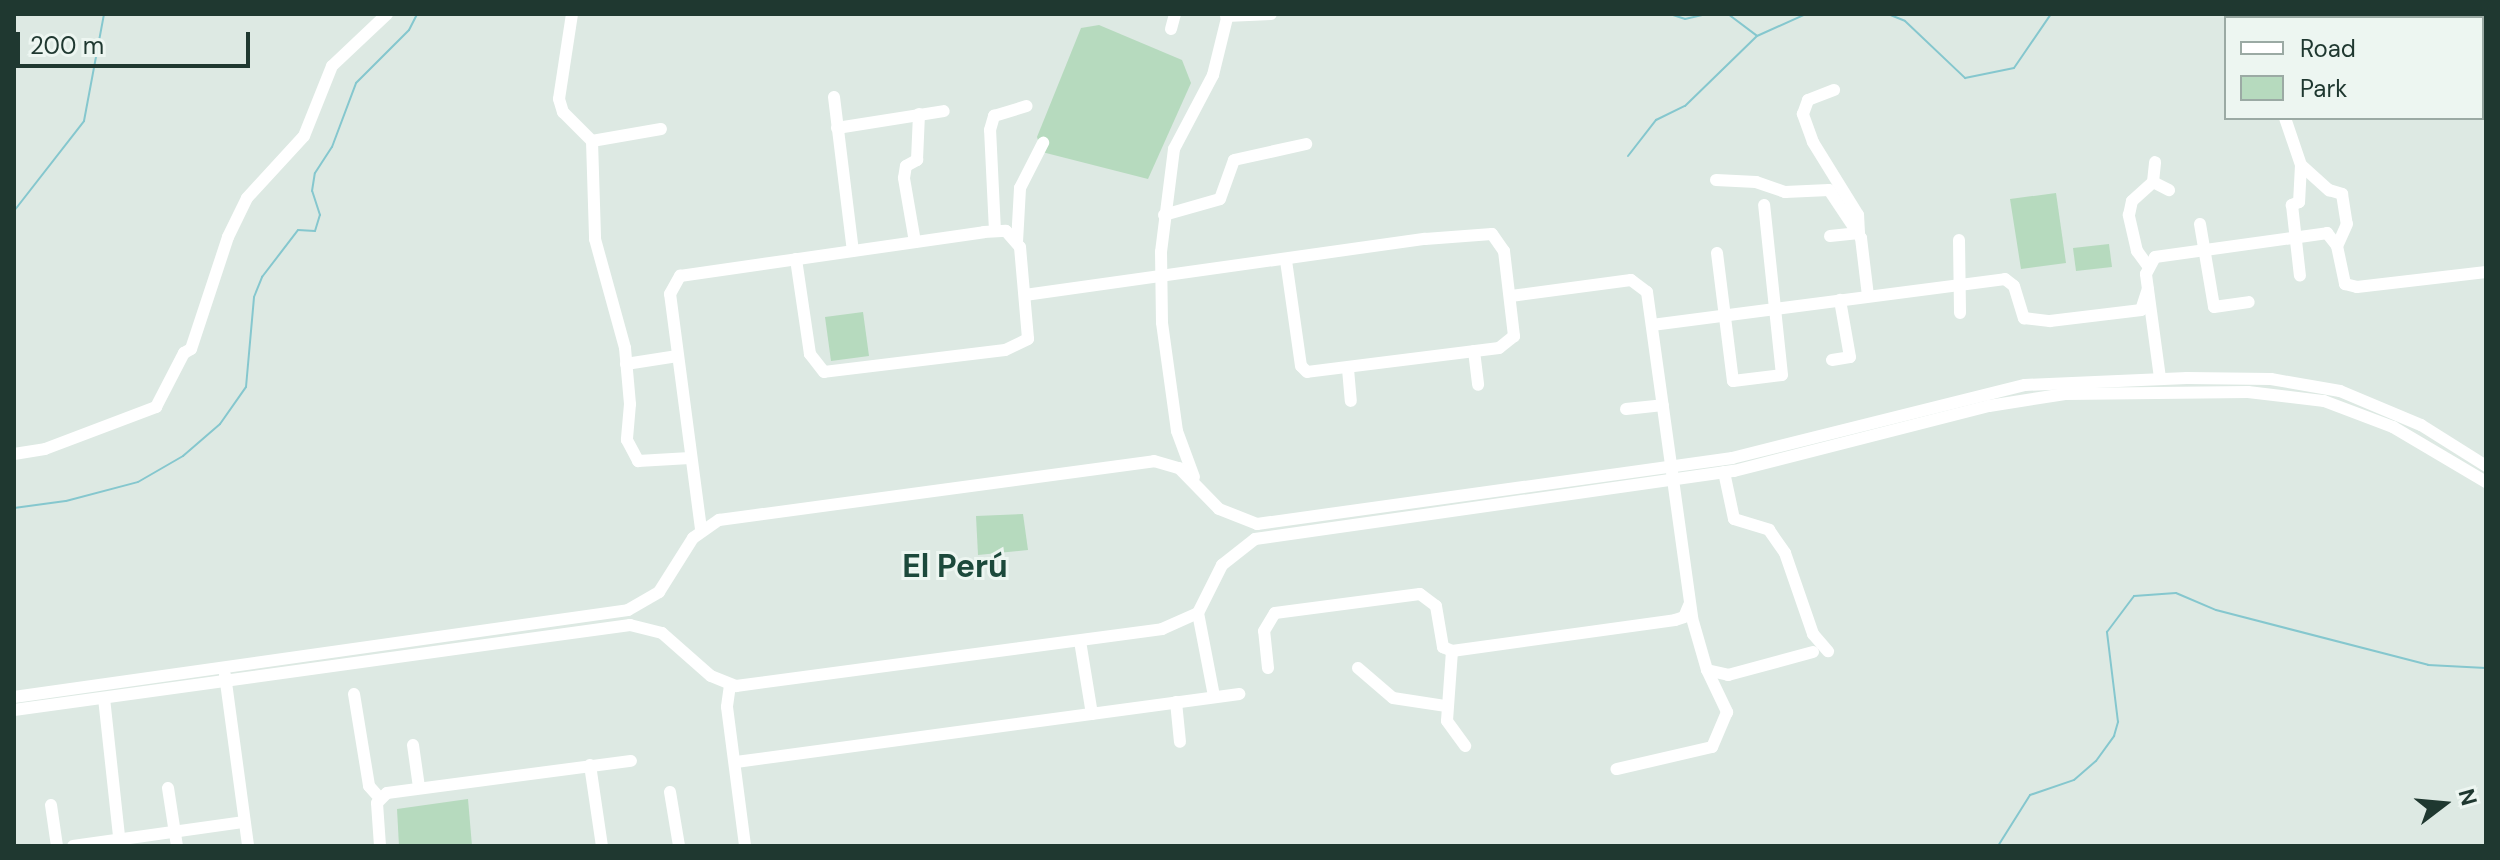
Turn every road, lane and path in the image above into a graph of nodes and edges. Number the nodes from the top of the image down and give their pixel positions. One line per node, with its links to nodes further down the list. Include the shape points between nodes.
1 (387, 14): 64 (street, via 332,66 304,136 247,198 228,237 191,349 156,407 45,449)
2 (572, 14): 15 (street, via 559,99 563,112)
3 (1175, 14): 6 (street)
4 (1271, 14): 5 (street)
5 (1227, 15): 24 (street, via 1213,75 1174,149)
6 (1171, 29)
7 (1834, 90): 27 (street, via 1808,100 1803,114 1813,142 1858,215)
8 (834, 97): 13 (street)
9 (1026, 106): 26 (street, via 994,116 990,130)
10 (944, 111): 11 (street)
11 (919, 114): 13 (street); 31 (street, via 917,160 906,166 904,178)
12 (2286, 120): 19 (street)
13 (837, 128): 35 (street)
14 (661, 129): 15 (street)
15 (592, 141): 57 (street, via 595,239 620,321)
16 (1043, 143): 32 (street, via 1020,188)
17 (1306, 144): 24 (street, via 1234,160 1220,199)
18 (2155, 162): 21 (street)
19 (2301, 165): 29 (street, via 2299,202 2292,205); 33 (street, via 2329,190 2342,194 2347,224)
20 (1716, 180): 27 (street, via 1756,182 1785,192 1829,190)
21 (2153, 182): 22 (street); 39 (street, via 2132,201 2129,215 2137,251)
22 (2169, 190)
23 (1764, 205): 49 (street)
24 (1164, 215): 41 (street)
25 (2200, 224): 34 (street)
26 (995, 231): 31 (street); 32 (street, via 1006,231)
27 (1859, 233): 28 (street); 46 (street)
28 (1830, 236)
29 (2296, 237): 33 (street, via 2327,233); 34 (street); 42 (street)
30 (1959, 240): 43 (street)
31 (915, 242): 35 (street)
32 (1017, 242): 44 (street)
33 (2337, 246): 40 (street, via 2345,284 2357,287)
34 (2205, 250): 39 (street, via 2155,257); 48 (street, via 2214,307)
35 (853, 251): 37 (street)
36 (1717, 253): 52 (street)
37 (796, 259): 44 (street, via 810,354 824,372 1021,347 1030,330); 55 (street, via 680,276 670,294)
38 (1286, 260): 41 (street); 45 (street, via 1492,234 1501,241); 58 (street, via 1301,366 1307,372)
39 (2148, 266): 51 (street)
40 (2486, 272)
41 (1161, 276): 44 (street); 70 (street, via 1177,431)
42 (2300, 276)
43 (1957, 284): 46 (street); 50 (street); 51 (street, via 2005,279 2014,286 2024,318 2032,321)
44 (1025, 295)
45 (1511, 296): 53 (street, via 1631,280 1647,292); 54 (street, via 1514,336 1509,343)
46 (1868, 296): 47 (street)
47 (1840, 300): 49 (street); 56 (street, via 1850,357)
48 (2249, 302)
49 (1773, 309): 52 (street); 52 (street, via 1782,375 1733,381)
50 (1960, 313)
51 (2146, 314): 59 (street)
52 (1723, 316): 53 (street)
53 (1652, 325): 62 (street)
54 (1474, 351): 58 (street); 60 (street)
55 (677, 356): 57 (street); 65 (street)
56 (1832, 360)
57 (626, 364): 65 (street, via 630,404 625,428 631,452 638,461)
58 (1348, 369): 61 (street)
59 (2160, 378): 66 (street, via 2271,379 2326,388 2392,411); 68 (street, via 2025,385)
60 (1478, 385)
61 (1351, 401)
62 (1663, 405): 63 (street); 68 (street)
63 (1626, 409)
64 (14, 454)
65 (690, 458): 71 (street)
66 (2486, 466)
67 (1724, 472): 68 (street); 69 (street, via 2027,398 2101,391 2233,392 2298,396 2366,414); 74 (street, via 1734,519 1760,523 1785,553)
68 (1672, 473): 70 (street, via 1257,524 1225,514); 72 (street); 73 (street, via 1260,538 1222,565)
69 (2486, 482)
70 (1199, 488): 71 (street, via 1179,468 1154,461 724,519)
71 (701, 529): 83 (street, via 665,585 628,610)
72 (1690, 598): 76 (street, via 1684,617 1675,620); 82 (street)
73 (1198, 613): 75 (street, via 1167,628); 87 (street)
74 (1813, 634): 77 (street); 78 (street)
75 (1080, 641): 84 (street); 93 (street)
76 (1452, 651): 80 (street, via 1440,636 1436,606 1420,594 1275,613 1264,631); 91 (street)
77 (1828, 651): 78 (street); 79 (street)
78 (1813, 652): 82 (street, via 1728,675)
79 (1841, 660)
80 (1268, 668)
81 (1358, 668): 91 (street, via 1393,698)
82 (1707, 670): 100 (street, via 1727,712 1712,747)
83 (225, 674): 84 (street, via 637,625 670,638 711,676); 88 (street); 89 (street); 106 (street)
84 (730, 685): 98 (street, via 727,707)
85 (354, 694): 104 (street, via 369,786)
86 (1239, 694): 87 (street)
87 (1214, 696): 90 (street)
88 (14, 697)
89 (104, 698): 92 (street); 108 (street)
90 (1176, 702): 93 (street); 94 (street)
91 (1446, 706): 96 (street, via 1447,721)
92 (14, 710)
93 (1092, 714): 98 (street)
94 (1180, 742)
95 (413, 745): 101 (street)
96 (1465, 746)
97 (631, 761): 99 (street)
98 (736, 762): 115 (street)
99 (590, 765): 101 (street); 113 (street)
100 (1617, 769)
101 (419, 787): 104 (street)
102 (168, 788): 107 (street)
103 (670, 792): 114 (street)
104 (379, 797): 112 (street)
105 (51, 805): 109 (street)
106 (244, 822): 107 (street); 111 (street)
107 (176, 839): 108 (street)
108 (119, 843): 110 (street)
109 (57, 846)
110 (73, 846)
111 (248, 846)
112 (380, 846)
113 (602, 846)
114 (679, 846)
115 (745, 846)

